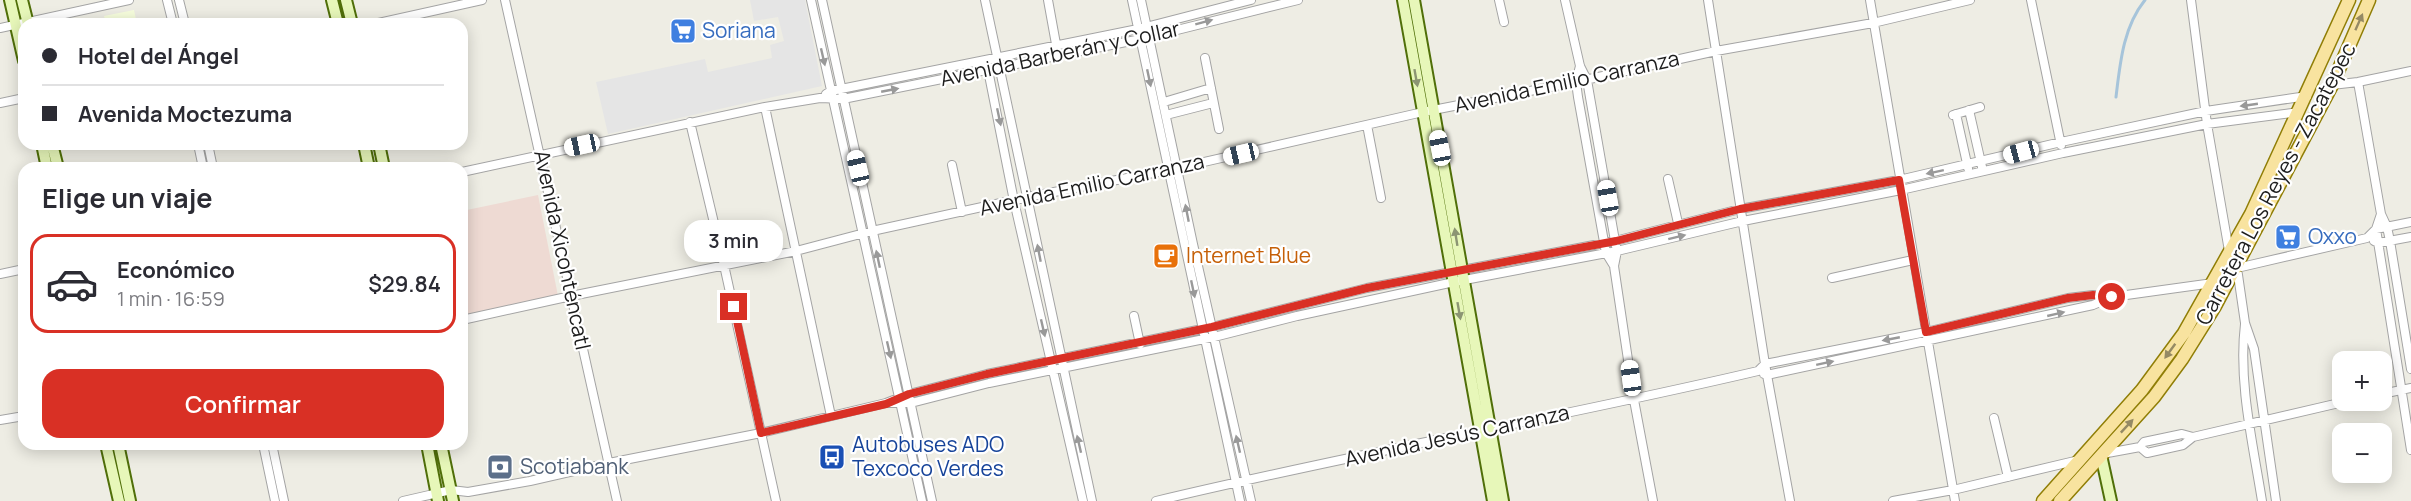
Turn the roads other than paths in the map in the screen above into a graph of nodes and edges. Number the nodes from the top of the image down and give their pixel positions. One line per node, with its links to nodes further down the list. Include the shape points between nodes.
1 (10, 0): 31 (main road)
2 (22, 0): 32 (main road)
3 (129, 0): 33 (street)
4 (167, 0): 34 (street)
5 (179, 0): 35 (street)
6 (332, 0): 36 (main road)
7 (346, 0): 37 (main road)
8 (482, 0): 38 (street)
9 (506, 0): 90 (street, Avenida Xicohténcatl)
10 (811, 0): 64 (street, one-way to 64)
11 (822, 0): 63 (street)
12 (985, 0): 49 (street)
13 (1047, 0): 46 (street)
14 (1132, 0): 43 (street)
15 (1141, 0): 43 (street)
16 (1251, 0): 29 (street, Avenida Barberán y Collar)
17 (1298, 0): 30 (street, Avenida Barberán y Collar)
18 (1403, 0): 45 (main road)
19 (1414, 0): 45 (main road)
20 (1499, 0): 39 (street)
21 (1565, 0): 52 (street)
22 (1708, 0): 47 (street)
23 (1870, 0): 40 (street)
24 (1970, 0): 40 (street, Avenida Emilio Carranza)
25 (2031, 0): 86 (street)
26 (2192, 0): 77 (street)
27 (2349, 0): 65 (main road, Carretera Los Reyes - Zacatepec)
28 (2369, 0): 61 (main road, Carretera Los Reyes - Zacatepec, one-way to 28)
29 (1228, 5): 30 (street); 43 (street, Avenida Barberán y Collar)
30 (1230, 15): 44 (street, Avenida Barberán y Collar, one-way to 30)
31 (20, 18)
32 (24, 18)
33 (50, 18)
34 (171, 18)
35 (183, 18)
36 (336, 18)
37 (350, 18)
38 (401, 18)
39 (1504, 22)
40 (1873, 23): 47 (street, Avenida Emilio Carranza); 101 (street)
41 (18, 25): 42 (street)
42 (0, 28)
43 (1143, 28): 44 (street); 46 (street, Avenida Barberán y Collar)
44 (1145, 38): 48 (street, Avenida Barberán y Collar); 70 (street); 95 (street, one-way to 95)
45 (1415, 42): 76 (main road)
46 (1056, 45): 48 (street); 49 (street, Avenida Barberán y Collar)
47 (1716, 51): 57 (street, Avenida Emilio Carranza); 108 (street)
48 (1058, 55): 53 (street, Avenida Barberán y Collar)
49 (997, 57): 51 (street, Avenida Barberán y Collar); 53 (street)
50 (1204, 58): 62 (street)
51 (987, 60): 54 (street); 56 (street, Avenida Barberán y Collar)
52 (1580, 66): 57 (street); 58 (street)
53 (1000, 68): 54 (street, Avenida Barberán y Collar); 84 (street)
54 (989, 70): 60 (street, Avenida Barberán y Collar); 85 (street, one-way to 85)
55 (2411, 71): 59 (street)
56 (919, 74): 60 (street); 63 (street, Avenida Barberán y Collar)
57 (1587, 80): 58 (street, Avenida Emilio Carranza); 87 (street)
58 (1576, 82): 76 (street, Avenida Emilio Carranza); 88 (street)
59 (2358, 82): 61 (street); 110 (street)
60 (921, 84): 67 (street, Avenida Barberán y Collar, one-way to 60)
61 (2332, 85): 133 (main road, Carretera Los Reyes - Zacatepec)
62 (1211, 88): 70 (street); 71 (street)
63 (841, 90): 64 (street, Avenida Barberán y Collar); 67 (street)
64 (831, 91): 66 (street, Avenida Barberán y Collar); 69 (street)
65 (2307, 96): 77 (street, one-way to 77); 78 (main road, Carretera Los Reyes - Zacatepec)
66 (820, 98): 69 (street, Avenida Barberán y Collar); 73 (street, Avenida Barberán y Collar)
67 (843, 99): 69 (street, Avenida Barberán y Collar); 94 (street)
68 (18, 100): 72 (street)
69 (832, 100): 96 (street)
70 (1164, 102): 79 (street)
71 (1214, 103): 79 (street); 83 (street)
72 (0, 104)
73 (765, 107): 80 (street, Avenida Barberán y Collar); 126 (street)
74 (1980, 107): 75 (street)
75 (1969, 110): 91 (street); 93 (street, via 1953,115)
76 (1428, 111): 82 (street, Avenida Emilio Carranza); 136 (main road)
77 (2206, 111): 81 (street); 86 (street)
78 (2299, 112): 81 (street); 128 (main road, Carretera Los Reyes - Zacatepec)
79 (1166, 115): 95 (street)
80 (690, 122): 90 (street, Avenida Barberán y Collar); 131 (street)
81 (2208, 124): 89 (street); 128 (street)
82 (1367, 125): 95 (street, Avenida Emilio Carranza); 104 (street)
83 (1219, 129)
84 (1013, 134): 85 (street); 103 (street)
85 (1003, 136): 107 (street)
86 (2061, 142): 89 (street); 91 (street)
87 (1598, 143): 88 (street); 105 (street)
88 (1586, 145): 106 (street)
89 (2063, 153): 98 (street)
90 (541, 154): 97 (street, Avenida Barberán y Collar); 145 (street, Avenida Xicohténcatl)
91 (1982, 162): 93 (street); 98 (street)
92 (952, 165): 109 (street)
93 (1967, 165): 99 (street); 101 (street, one-way to 101)
94 (858, 168): 96 (street); 116 (street)
95 (1174, 169): 103 (street, Avenida Emilio Carranza); 124 (street, one-way to 95); 125 (street)
96 (848, 170): 117 (street)
97 (468, 171)
98 (1983, 171): 99 (street)
99 (1969, 175): 102 (street)
100 (1668, 179): 113 (street)
101 (1899, 180): 102 (street); 108 (street)
102 (1901, 190): 111 (street); 130 (street)
103 (1028, 197): 107 (street, Avenida Emilio Carranza); 140 (street, one-way to 103)
104 (1381, 198)
105 (1608, 198): 106 (street); 120 (street)
106 (1597, 200): 122 (street)
107 (1014, 201): 109 (street, Avenida Emilio Carranza); 142 (street)
108 (1740, 209): 111 (street); 113 (street)
109 (962, 212): 116 (street, Avenida Emilio Carranza)
110 (2381, 214): 114 (street); 115 (street)
111 (1743, 220): 127 (street, one-way to 111); 165 (street)
112 (2411, 222): 114 (street)
113 (1678, 223): 120 (street)
114 (2387, 227): 115 (street); 121 (street)
115 (2376, 229): 119 (street); 123 (street)
116 (872, 231): 117 (street, Avenida Emilio Carranza); 139 (street, one-way to 116)
117 (862, 234): 126 (street, Avenida Emilio Carranza); 141 (street)
118 (2411, 237): 121 (street)
119 (2367, 238): 123 (street); 133 (street)
120 (1616, 241): 122 (street); 127 (street)
121 (2390, 241): 123 (street); 138 (street)
122 (1605, 243): 129 (street); 136 (street)
123 (2378, 243): 143 (street)
124 (1193, 244): 125 (street); 155 (street)
125 (1184, 246): 156 (street, one-way to 156)
126 (796, 251): 131 (street, Avenida Emilio Carranza); 186 (street)
127 (1617, 251): 129 (street); 132 (street)
128 (2230, 253): 144 (main road, Carretera Los Reyes - Zacatepec)
129 (1606, 254): 132 (street); 136 (street)
130 (1913, 260): 137 (street); 157 (street)
131 (724, 265): 145 (street, Avenida Emilio Carranza); 192 (street)
132 (1614, 266): 180 (street)
133 (2237, 268): 154 (street); 201 (main road, Carretera Los Reyes - Zacatepec, one-way to 133, via 2154,397 2182,359)
134 (18, 270): 135 (street)
135 (0, 274)
136 (1458, 277): 147 (street); 147 (street, via 1367,288); 191 (main road)
137 (1832, 278)
138 (2397, 278): 143 (street); 150 (street)
139 (883, 279): 141 (street); 148 (street)
140 (1044, 279): 142 (street); 163 (street)
141 (873, 281): 152 (street)
142 (1032, 281): 164 (street, one-way to 164)
143 (2384, 281): 153 (street)
144 (2213, 283): 146 (street); 202 (main road, Carretera Los Reyes - Zacatepec, one-way to 202, via 2184,333 2142,390)
145 (571, 296): 151 (street, Avenida Emilio Carranza); 203 (street, Avenida Xicohténcatl)
146 (2112, 297): 157 (street, via 2068,298); 161 (street, one-way to 146, via 2093,305)
147 (1296, 312): 155 (street); 158 (street)
148 (891, 316): 152 (street); 178 (street)
149 (1134, 316): 160 (street)
150 (2403, 318): 153 (street); 167 (street)
151 (468, 319)
152 (882, 319): 179 (street, one-way to 179)
153 (2390, 319): 175 (street)
154 (2245, 323): 189 (street, via 2254,349); 190 (street, via 2242,348)
155 (1212, 327): 156 (street); 158 (street)
156 (1202, 329): 159 (street); 160 (street)
157 (1926, 332): 161 (street); 165 (street, one-way to 165)
158 (1214, 337): 159 (street); 183 (street)
159 (1204, 339): 162 (street); 184 (street)
160 (1139, 341): 162 (street); 163 (street)
161 (1927, 342): 171 (street, one-way to 161); 210 (street)
162 (1142, 351): 166 (street)
163 (1060, 359): 164 (street); 166 (street)
164 (1051, 361): 168 (street); 170 (street)
165 (1765, 364): 169 (street); 171 (street)
166 (1062, 368): 168 (street); 224 (street, one-way to 166)
167 (2411, 369)
168 (1053, 370): 173 (street); 223 (street)
169 (1758, 371): 171 (street); 180 (street, Avenida Jesús Carranza)
170 (987, 374): 172 (street); 173 (street)
171 (1767, 375): 231 (street)
172 (957, 381): 176 (street); 178 (street)
173 (989, 383): 176 (street)
174 (2411, 388): 175 (street)
175 (2401, 390): 177 (street); 193 (street)
176 (958, 391): 181 (street)
177 (2392, 392)
178 (909, 394): 179 (street); 181 (street)
179 (901, 400): 181 (street); 186 (street); 205 (street)
180 (1634, 400): 191 (street, Avenida Jesús Carranza); 230 (street)
181 (911, 403): 204 (street)
182 (2332, 405): 189 (street)
183 (1230, 410): 184 (street); 208 (street, one-way to 183)
184 (1220, 412): 209 (street)
185 (18, 417): 188 (street)
186 (831, 417): 192 (street)
187 (1994, 418): 207 (street)
188 (0, 420)
189 (2264, 420): 190 (street); 213 (street)
190 (2250, 424): 201 (street, via 2193,437 2182,434); 237 (street)
191 (1485, 429): 208 (street, Avenida Jesús Carranza); 228 (main road); 229 (main road)
192 (761, 433): 203 (street); 220 (street)
193 (2410, 435): 200 (street)
194 (108, 450): 206 (main road)
195 (117, 450): 206 (main road)
196 (268, 450): 216 (street)
197 (269, 450): 217 (street)
198 (428, 450): 211 (main road)
199 (442, 450): 212 (main road)
200 (2411, 450)
201 (2101, 455): 202 (street); 235 (main road, Carretera Los Reyes - Zacatepec); 236 (main road)
202 (2077, 461): 207 (street); 234 (main road, Carretera Los Reyes - Zacatepec)
203 (609, 462): 212 (street); 219 (street, Avenida Xicohténcatl)
204 (926, 472): 205 (street); 222 (street)
205 (916, 475): 221 (street)
206 (119, 476): 214 (main road); 215 (main road)
207 (2008, 477): 210 (street)
208 (1247, 480): 209 (street, Avenida Jesús Carranza); 227 (street)
209 (1235, 482): 225 (street, Avenida Jesús Carranza); 226 (street)
210 (1953, 490): 232 (street); 233 (street)
211 (437, 497): 212 (street); 218 (street)
212 (451, 498)
213 (2276, 500): 237 (street)
214 (119, 501)
215 (130, 501)
216 (275, 501)
217 (284, 501)
218 (403, 501)
219 (617, 501)
220 (776, 501)
221 (922, 501)
222 (932, 501)
223 (1083, 501)
224 (1092, 501)
225 (1156, 501)
226 (1239, 501)
227 (1251, 501)
228 (1493, 501)
229 (1503, 501)
230 (1653, 501)
231 (1790, 501)
232 (1893, 501)
233 (1955, 501)
234 (2043, 501)
235 (2060, 501)
236 (2111, 501)
237 (2262, 501)

